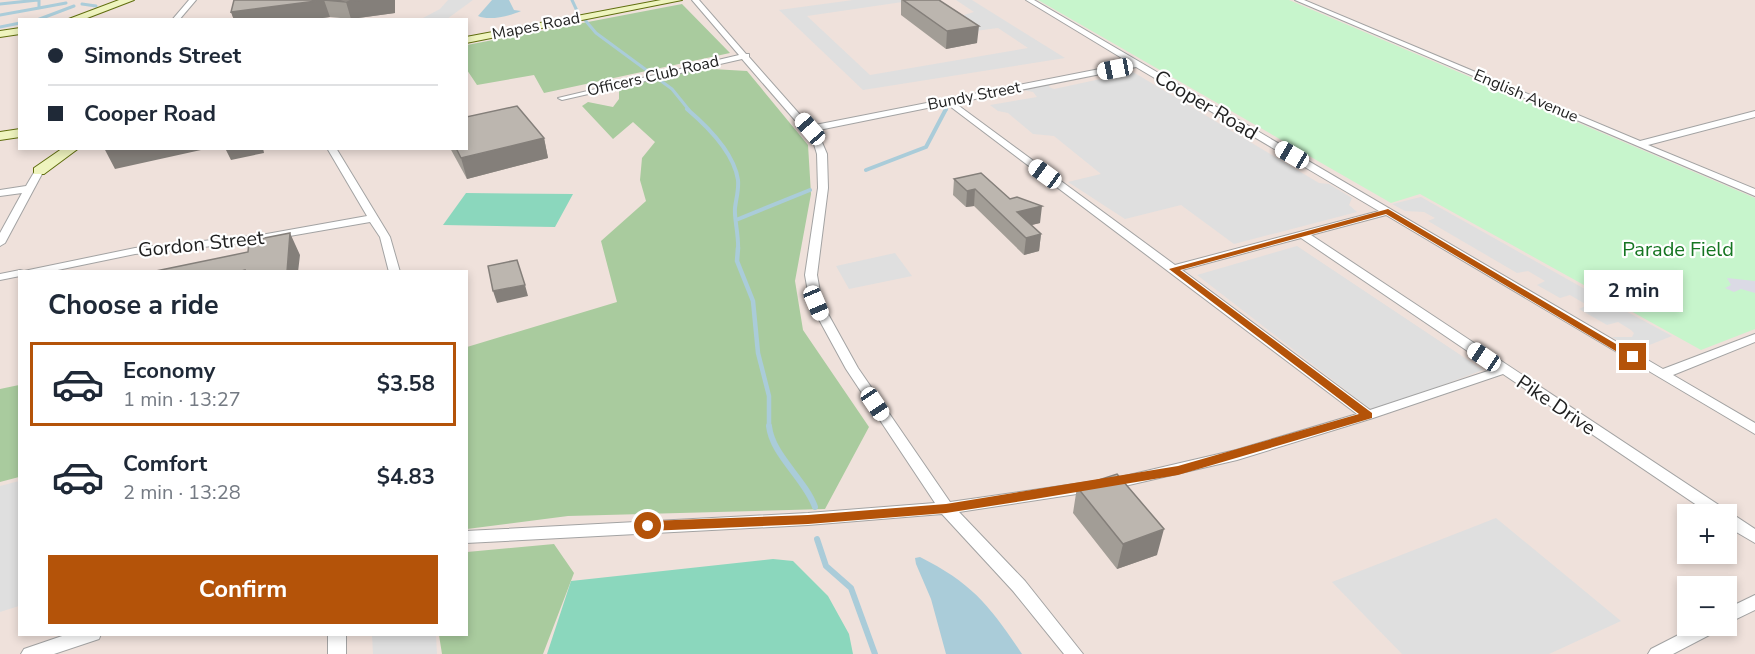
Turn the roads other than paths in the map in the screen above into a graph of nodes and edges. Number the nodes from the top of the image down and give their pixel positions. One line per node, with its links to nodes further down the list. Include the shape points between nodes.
1 (129, 0): 7 (street)
2 (193, 0): 8 (street)
3 (676, 0): 11 (street, Mapes Road)
4 (694, 0): 12 (street)
5 (1029, 0): 13 (street, Cooper Road)
6 (1298, 0): 24 (street, English Avenue)
7 (77, 18)
8 (177, 18)
9 (18, 31): 10 (street)
10 (0, 34)
11 (468, 40)
12 (746, 56): 14 (street, Officers Club Road); 19 (street)
13 (1138, 64): 15 (street, Bundy Street); 33 (street, Cooper Road)
14 (562, 98)
15 (948, 101): 19 (street, Bundy Street); 37 (street)
16 (1755, 114): 17 (street)
17 (1744, 117): 18 (street); 24 (street)
18 (1755, 121)
19 (810, 129): 48 (street, via 822,154 823,168 811,262 816,303 852,369)
20 (18, 133): 21 (street)
21 (0, 136)
22 (18, 140): 23 (street)
23 (0, 141)
24 (1640, 144): 32 (street, English Avenue)
25 (45, 150): 29 (street)
26 (62, 150): 29 (street)
27 (70, 150): 29 (street)
28 (332, 150): 34 (street)
29 (39, 171): 30 (street)
30 (28, 189): 31 (street); 36 (street)
31 (0, 193)
32 (1755, 193)
33 (1388, 212): 35 (street); 44 (street, Cooper Road)
34 (373, 218): 38 (street, Gordon Street, via 261,238 135,251); 39 (street, via 385,237)
35 (1302, 234): 37 (street); 43 (street, Pike Drive)
36 (0, 243)
37 (1173, 269): 45 (street)
38 (39, 270)
39 (393, 270)
40 (18, 274): 41 (street)
41 (0, 278)
42 (1755, 338): 44 (street)
43 (1503, 370): 45 (street); 47 (street, Pike Drive)
44 (1662, 374): 46 (street, Cooper Road)
45 (1368, 415): 48 (street, via 1178,470)
46 (1755, 429)
47 (1706, 504)
48 (946, 508): 50 (street); 59 (street, via 1019,586)
49 (1737, 525): 51 (street)
50 (468, 537)
51 (1755, 537)
52 (1755, 602): 53 (street)
53 (1737, 611)
54 (87, 636): 57 (street)
55 (338, 636): 58 (street)
56 (1692, 636): 60 (street)
57 (30, 654)
58 (337, 654)
59 (1074, 654)
60 (1657, 654)

